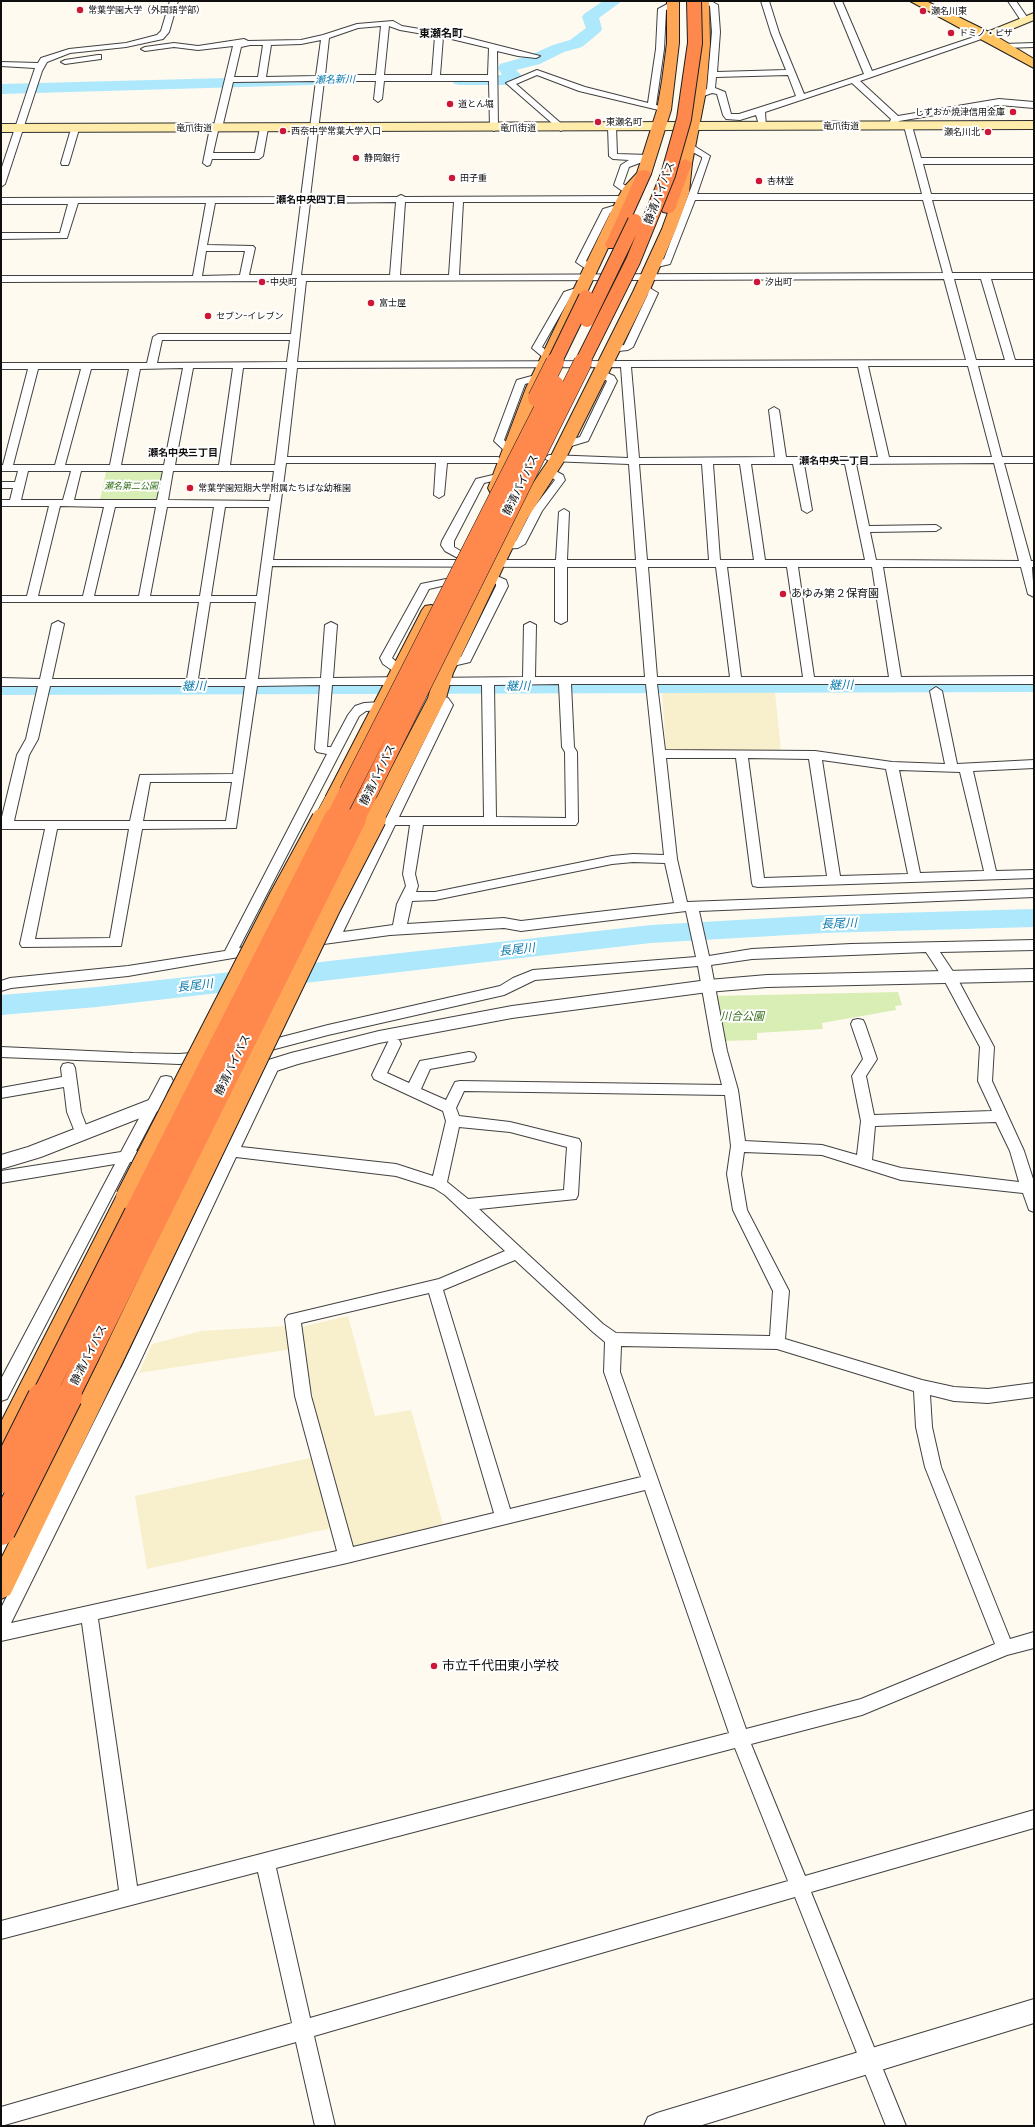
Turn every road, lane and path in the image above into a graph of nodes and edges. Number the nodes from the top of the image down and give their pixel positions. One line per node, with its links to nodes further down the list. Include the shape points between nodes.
1 (174, 1): 24 (street, via 165,32 160,37 131,44 69,51 44,60)
2 (694, 1): 139 (highway, 静清バイパス, bridge, via 695,43 689,90 676,149 655,210)
3 (704, 1): 26 (street, via 713,4 715,11); 36 (highway, via 704,44)
4 (765, 1): 25 (street)
5 (838, 1): 27 (street)
6 (916, 1): 13 (main road)
7 (1012, 1): 10 (street)
8 (676, 2): 40 (highway, via 673,43); 116 (highway, 静清バイパス, bridge, via 681,43 670,118 642,206 574,348)
9 (393, 18): 15 (street, via 352,22 300,38 246,40)
10 (1030, 18): 13 (main road)
11 (385, 24): 12 (street, via 393,23 400,28); 14 (street, via 357,26); 29 (street)
12 (439, 35): 18 (street); 30 (street)
13 (986, 36): 19 (main road); 27 (street)
14 (325, 37): 16 (street, via 301,42); 28 (street)
15 (238, 44): 16 (street); 21 (street, via 198,48 167,45); 33 (street)
16 (268, 44): 32 (street)
17 (1034, 45): 19 (street)
18 (493, 46): 20 (street, via 518,54); 31 (street)
19 (1004, 46): 23 (main road)
20 (536, 56)
21 (65, 62)
22 (1, 64): 24 (street)
23 (1034, 64)
24 (40, 66): 50 (street)
25 (790, 72): 26 (street); 37 (street)
26 (712, 75): 35 (street)
27 (869, 75): 34 (street)
28 (320, 78): 29 (street); 32 (street); 54 (street)
29 (380, 78): 30 (street); 38 (street)
30 (436, 78): 31 (street)
31 (492, 78): 55 (street)
32 (262, 79): 33 (street)
33 (229, 80): 52 (street)
34 (854, 80): 37 (street); 42 (street)
35 (711, 90): 36 (street); 41 (street, via 721,92 729,117 740,117)
36 (698, 95): 48 (highway)
37 (801, 97): 41 (street)
38 (378, 99)
39 (1034, 105): 42 (street, via 999,102)
40 (658, 108): 47 (highway); 56 (street, via 588,91 536,72 510,83)
41 (760, 111): 44 (street)
42 (894, 123): 44 (main road, 竜爪街道); 45 (main road, 竜爪街道)
43 (1034, 125): 45 (main road, 竜爪街道)
44 (763, 126): 48 (main road, 竜爪街道)
45 (908, 126): 58 (street)
46 (612, 127): 47 (main road, 竜爪街道); 56 (main road, 竜爪街道); 61 (street, via 613,156)
47 (659, 127): 48 (main road, 竜爪街道); 61 (highway)
48 (692, 127): 57 (highway)
49 (1, 128): 50 (main road, 竜爪街道)
50 (19, 128): 51 (main road, 竜爪街道); 63 (street)
51 (75, 128): 52 (main road, 竜爪街道); 62 (street)
52 (216, 128): 53 (main road, 竜爪街道); 53 (street, via 208,160 259,156)
53 (264, 128): 54 (main road, 竜爪街道)
54 (314, 128): 55 (main road, 竜爪街道); 65 (street)
55 (494, 128): 56 (main road, 竜爪街道)
56 (561, 128)
57 (688, 146): 60 (highway); 68 (street, via 706,156)
58 (918, 161): 59 (street); 69 (street)
59 (1034, 161)
60 (685, 162): 76 (highway, via 685,180 680,202); 139 (highway, bridge, via 668,209 591,373)
61 (644, 163): 71 (highway); 116 (highway, bridge, via 612,245)
62 (65, 164)
63 (1, 184)
64 (1034, 197): 69 (street)
65 (306, 198): 66 (street); 70 (street); 83 (street)
66 (401, 198): 67 (street); 80 (street)
67 (459, 198): 71 (street); 84 (street)
68 (694, 198): 69 (street); 76 (street, via 669,259)
69 (927, 198): 77 (street)
70 (211, 199): 72 (street); 75 (street)
71 (624, 199): 85 (highway)
72 (74, 200): 73 (street); 74 (street, via 64,236)
73 (1, 201)
74 (1, 236)
75 (202, 248): 81 (street); 82 (street, via 250,248)
76 (648, 276): 77 (street); 85 (street); 88 (highway)
77 (949, 276): 78 (street); 89 (street)
78 (985, 276): 79 (street); 91 (street)
79 (1034, 276)
80 (395, 277): 83 (street); 84 (street)
81 (197, 278): 82 (street); 86 (street)
82 (244, 278): 83 (street)
83 (299, 278): 87 (street)
84 (454, 278): 85 (street)
85 (587, 278): 102 (highway)
86 (1, 279)
87 (296, 337): 98 (street, via 158,337); 101 (street)
88 (606, 362): 93 (street); 102 (street); 104 (highway)
89 (971, 362): 90 (street); 91 (street); 112 (street)
90 (862, 363): 93 (street); 111 (street)
91 (1011, 363): 92 (street)
92 (1034, 363)
93 (626, 364): 114 (street)
94 (1, 366): 95 (street)
95 (34, 366): 96 (street); 117 (street)
96 (87, 366): 97 (street); 119 (street)
97 (135, 366): 98 (street); 121 (street)
98 (151, 366): 99 (street)
99 (188, 366): 100 (street); 122 (street)
100 (238, 366): 101 (street); 123 (street)
101 (291, 366): 102 (street); 115 (street)
102 (545, 366): 116 (highway)
103 (774, 410): 108 (street)
104 (555, 458): 114 (street); 139 (highway, via 518,519)
105 (442, 460): 115 (street); 116 (street); 126 (street)
106 (707, 460): 107 (street); 114 (street); 143 (street)
107 (745, 460): 108 (street); 144 (street)
108 (781, 460): 109 (street)
109 (798, 460): 110 (street); 135 (street)
110 (850, 460): 111 (street); 138 (street)
111 (884, 460): 112 (street)
112 (998, 460): 113 (street); 148 (street)
113 (1034, 460)
114 (635, 461): 142 (street)
115 (281, 464): 123 (street); 134 (street)
116 (504, 466): 140 (highway); 244 (highway, 静清バイパス, bridge)
117 (4, 468): 118 (street)
118 (24, 468): 119 (street); 125 (street)
119 (59, 468): 120 (street)
120 (77, 468): 121 (street); 130 (street)
121 (115, 468): 122 (street)
122 (168, 468): 123 (street); 132 (street)
123 (224, 468)
124 (1, 485): 125 (street)
125 (20, 485): 128 (street)
126 (439, 495)
127 (1, 503): 128 (street)
128 (16, 503): 129 (street)
129 (56, 503): 130 (street); 152 (street)
130 (68, 503): 131 (street)
131 (110, 503): 132 (street); 153 (street)
132 (161, 503): 133 (street); 154 (street)
133 (220, 504): 134 (street); 155 (street)
134 (275, 504): 146 (street)
135 (806, 510)
136 (564, 512): 141 (street)
137 (936, 528): 138 (street)
138 (864, 529): 147 (street)
139 (500, 543): 149 (highway); 247 (highway, 静清バイパス, bridge)
140 (457, 560): 146 (street); 149 (street); 161 (highway)
141 (561, 563): 142 (street); 149 (street); 157 (street)
142 (642, 563): 143 (street); 166 (street)
143 (718, 563): 144 (street); 167 (street)
144 (760, 563): 145 (street)
145 (792, 563): 147 (street); 168 (street)
146 (268, 564): 156 (street)
147 (874, 564): 148 (street); 162 (street)
148 (1030, 564): 150 (street)
149 (493, 570): 172 (highway)
150 (1034, 594)
151 (1, 599): 152 (street)
152 (32, 599): 153 (street)
153 (88, 599): 154 (street)
154 (144, 599): 155 (street)
155 (204, 599): 156 (street); 175 (street)
156 (263, 599): 170 (street)
157 (561, 621)
158 (58, 624): 174 (street)
159 (331, 625): 171 (street)
160 (530, 625): 164 (street)
161 (397, 675): 171 (street); 172 (street); 177 (highway)
162 (895, 679): 168 (street); 169 (street)
163 (488, 680): 164 (street); 172 (street); 189 (street)
164 (529, 680): 165 (street)
165 (565, 680): 166 (street); 189 (street, via 568,747 571,752 572,822)
166 (651, 680): 167 (street); 179 (street)
167 (736, 680): 168 (street)
168 (809, 680)
169 (1034, 680)
170 (251, 681): 171 (street); 175 (street); 186 (street)
171 (326, 681): 178 (street, via 321,749)
172 (442, 681): 187 (highway, via 437,698)
173 (1, 682): 174 (street)
174 (45, 683): 175 (street); 190 (street, via 32,739 23,755)
175 (192, 683)
176 (936, 691): 184 (street)
177 (382, 706): 178 (street, via 358,709); 243 (highway, bridge, via 280,898)
178 (334, 752): 205 (street)
179 (659, 754): 181 (street); 193 (street)
180 (815, 755): 181 (street); 183 (street); 197 (street)
181 (742, 756): 197 (street, via 758,883)
182 (1034, 764): 185 (street)
183 (892, 766): 184 (street); 196 (street)
184 (952, 768): 185 (street)
185 (966, 769): 195 (street)
186 (238, 778): 192 (street, via 144,778); 192 (street, via 232,825)
187 (386, 813): 188 (street); 202 (street); 248 (highway, bridge, via 315,937 110,1363)
188 (417, 821): 189 (street); 199 (street, via 409,874 412,886)
189 (490, 821)
190 (4, 824): 191 (street)
191 (52, 824): 192 (street); 192 (street, via 27,944 116,943)
192 (134, 825)
193 (671, 859): 199 (street, via 612,860 435,896); 200 (street)
194 (1034, 874): 195 (street)
195 (991, 875): 196 (street)
196 (915, 878): 197 (street)
197 (834, 880)
198 (1034, 893): 200 (street)
199 (407, 897): 201 (street)
200 (689, 908): 201 (street, via 520,926 504,923); 206 (street)
201 (399, 929): 202 (street)
202 (334, 937): 205 (street)
203 (1034, 945): 204 (street)
204 (931, 948): 206 (street, via 767,953); 208 (street)
205 (229, 955): 209 (street, via 128,971)
206 (704, 960): 210 (street); 213 (street, via 533,975 504,990 227,1055 179,1059)
207 (1034, 974): 208 (street)
208 (949, 976): 210 (street, via 766,981); 222 (street, via 987,1047 985,1080)
209 (1, 986)
210 (708, 986): 215 (street, via 512,1012 379,1037); 217 (street, via 720,1051)
211 (858, 1024): 223 (street, via 870,1059 860,1076)
212 (394, 1044): 218 (street, via 379,1075)
213 (1, 1052)
214 (469, 1057): 218 (street, via 425,1065)
215 (273, 1065): 220 (street); 226 (street)
216 (166, 1081): 220 (street)
217 (731, 1090): 221 (street, via 460,1086); 225 (street)
218 (413, 1091): 221 (street)
219 (1, 1093): 224 (street, via 68,1074 74,1112)
220 (153, 1105): 224 (street); 227 (street)
221 (451, 1114): 231 (street); 233 (street, via 574,1143 571,1195)
222 (1001, 1116): 223 (street); 232 (street, via 1017,1150)
223 (868, 1121): 229 (street)
224 (82, 1133): 228 (street)
225 (738, 1146): 229 (street, via 822,1150); 238 (street, via 734,1174 740,1210 781,1291)
226 (231, 1151): 227 (street); 231 (street, via 396,1170); 248 (street, via 130,1366)
227 (125, 1157): 230 (street); 239 (street)
228 (1, 1162)
229 (864, 1163): 232 (street, via 901,1174)
230 (1, 1177)
231 (439, 1184): 233 (street)
232 (1031, 1190): 234 (street)
233 (465, 1205): 235 (street)
234 (1034, 1206)
235 (516, 1252): 236 (street); 237 (street)
236 (434, 1286): 246 (street); 249 (street, via 292,1319 303,1396)
237 (613, 1339): 238 (street); 245 (street, via 612,1372)
238 (777, 1343): 240 (street)
239 (7, 1370): 242 (street)
240 (922, 1387): 241 (street, via 954,1394 988,1396); 255 (street, via 924,1427 932,1467)
241 (1034, 1390)
242 (1, 1394)
243 (1, 1448)
244 (1, 1479)
245 (650, 1482): 246 (street); 256 (street)
246 (504, 1518): 249 (street)
247 (1, 1531)
248 (32, 1543): 250 (highway); 252 (street)
249 (347, 1556): 251 (street)
250 (1, 1587)
251 (89, 1613): 253 (street); 260 (street)
252 (1, 1626)
253 (1, 1633)
254 (1034, 1640): 255 (street)
255 (1005, 1648): 256 (street, via 862,1707)
256 (740, 1738): 258 (street); 259 (street)
257 (1034, 1819): 259 (street)
258 (265, 1862): 260 (street); 263 (street)
259 (800, 1888): 263 (street); 264 (street)
260 (129, 1898): 261 (street)
261 (1, 1930)
262 (1034, 2011): 264 (street)
263 (304, 2030): 265 (street); 266 (street)
264 (869, 2061): 267 (street); 268 (street)
265 (1, 2117)
266 (325, 2126)
267 (657, 2126)
268 (896, 2126)

